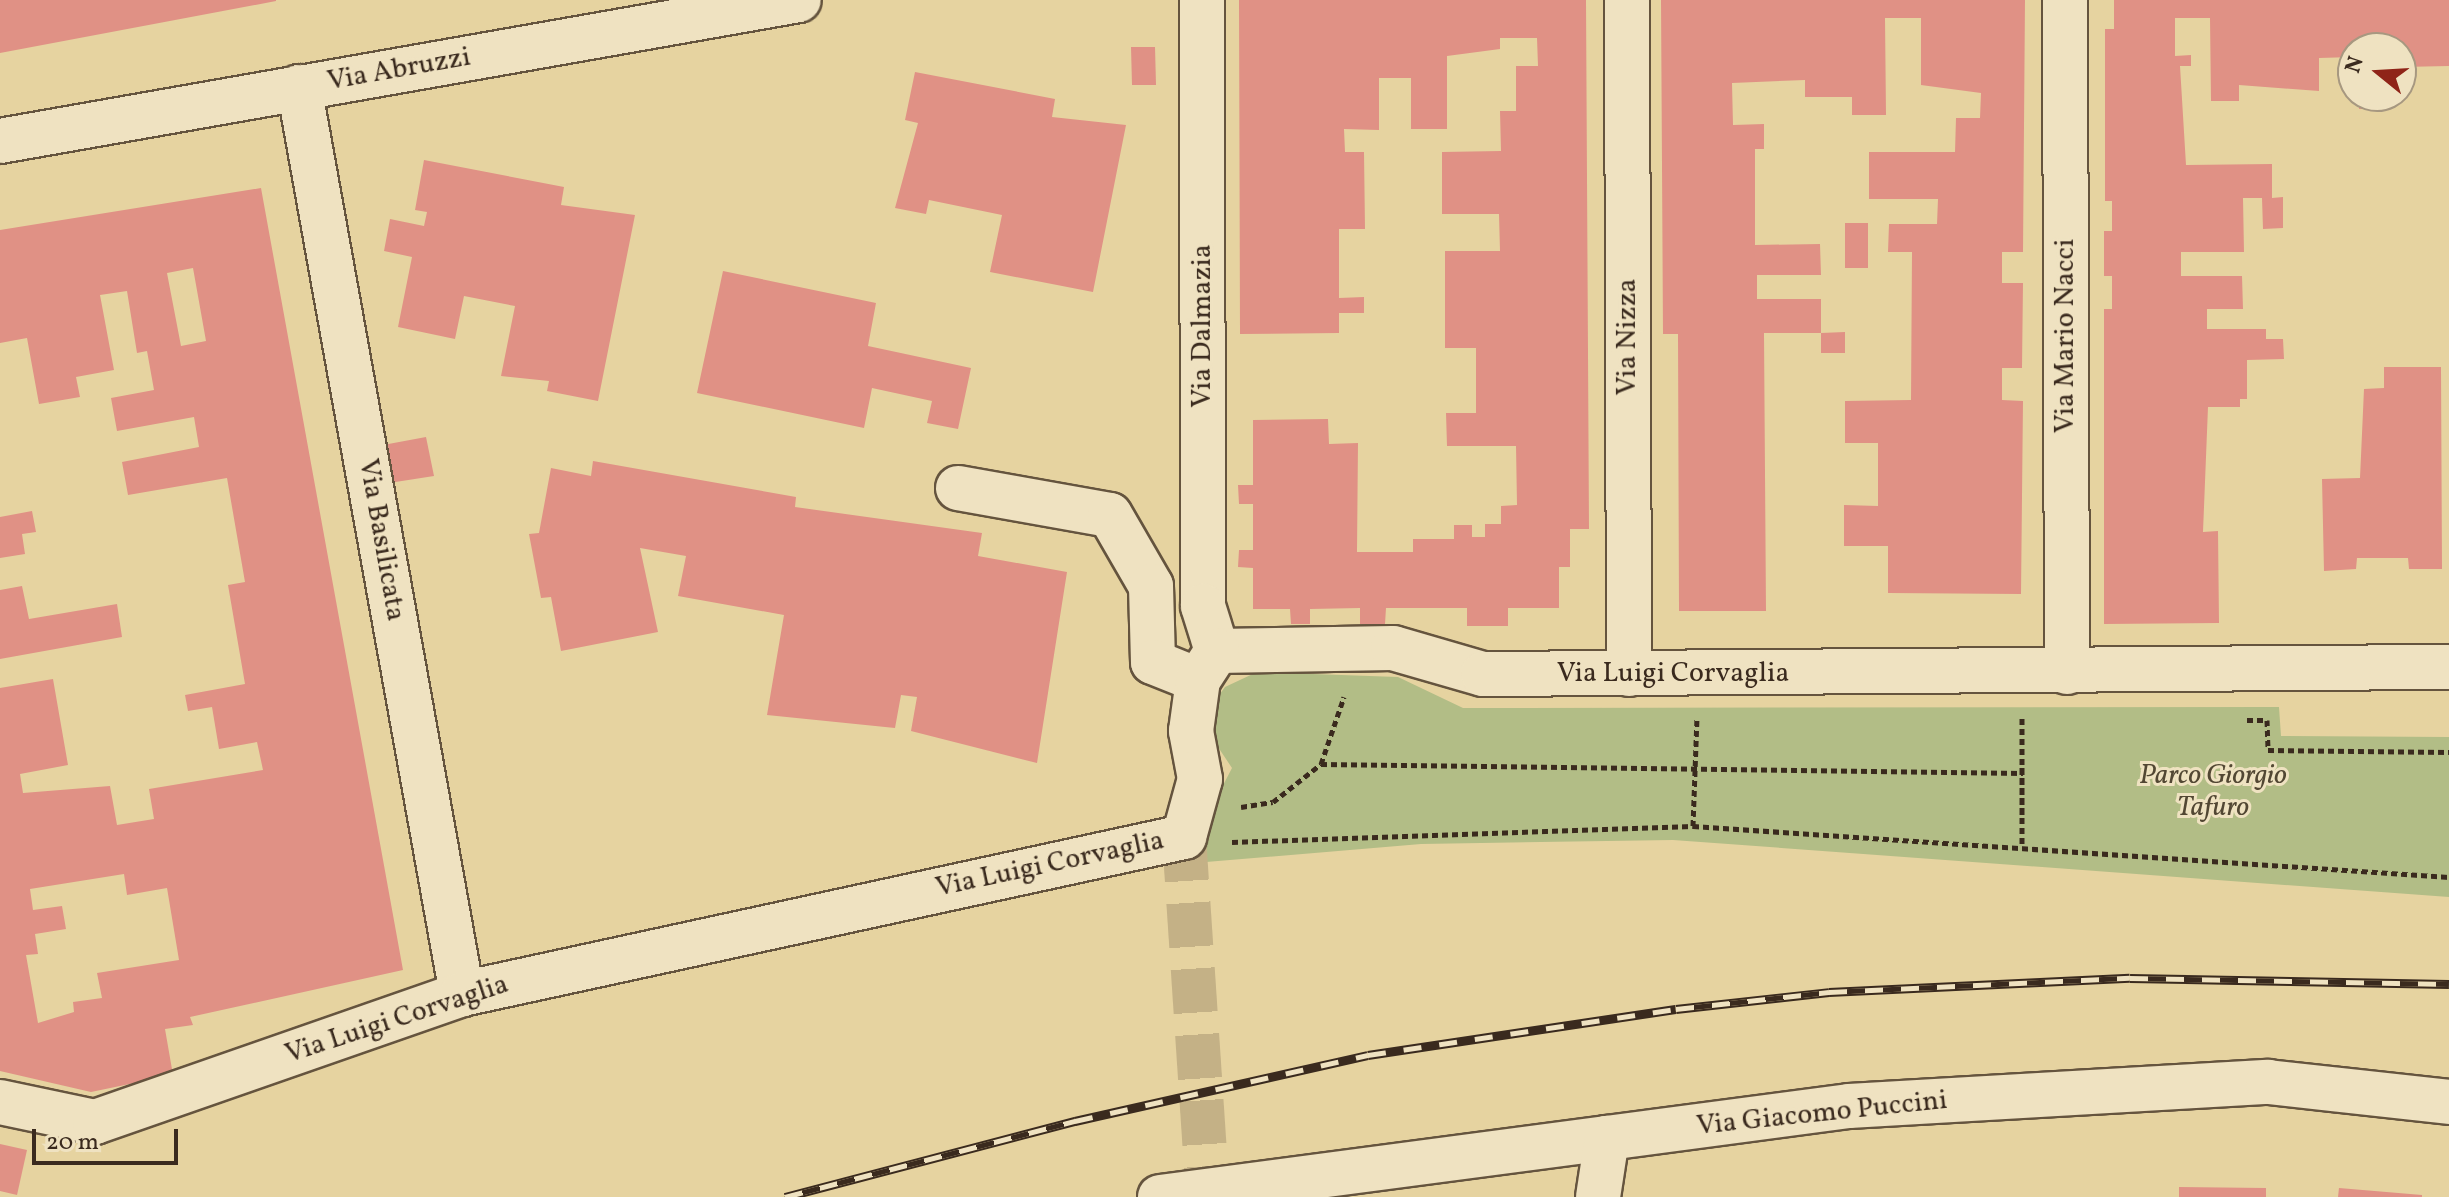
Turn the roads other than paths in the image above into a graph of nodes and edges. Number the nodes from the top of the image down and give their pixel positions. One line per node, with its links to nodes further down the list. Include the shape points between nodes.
1 (799, 0): 5 (street, Via Abruzzi)
2 (1202, 0): 8 (street, Via Dalmazia, via 1203,606)
3 (1627, 0): 11 (street, Via Nizza)
4 (2065, 0): 10 (street, Via Mario Nacci)
5 (299, 87): 6 (street, Via Abruzzi); 12 (street, Via Basilicata)
6 (0, 141)
7 (958, 488): 8 (street, via 1110,515 1151,586 1153,662)
8 (1208, 665): 11 (street, Via Luigi Corvaglia, via 1393,648 1483,674); 12 (street, Via Luigi Corvaglia, via 1191,731 1200,779 1201,840)
9 (2449, 667): 10 (street, Via Luigi Corvaglia)
10 (2067, 672): 11 (street, Via Luigi Corvaglia)
11 (1629, 674)
12 (462, 994): 13 (street, Via Luigi Corvaglia, via 95,1122)
13 (0, 1102)
14 (2449, 1102): 15 (street, Via Giacomo Puccini, via 2268,1082 1849,1106)
15 (1607, 1138): 16 (street, Via Giacomo Puccini); 18 (street)
16 (1206, 1192): 17 (street, Via Giacomo Puccini)
17 (1160, 1197)
18 (1598, 1197)

